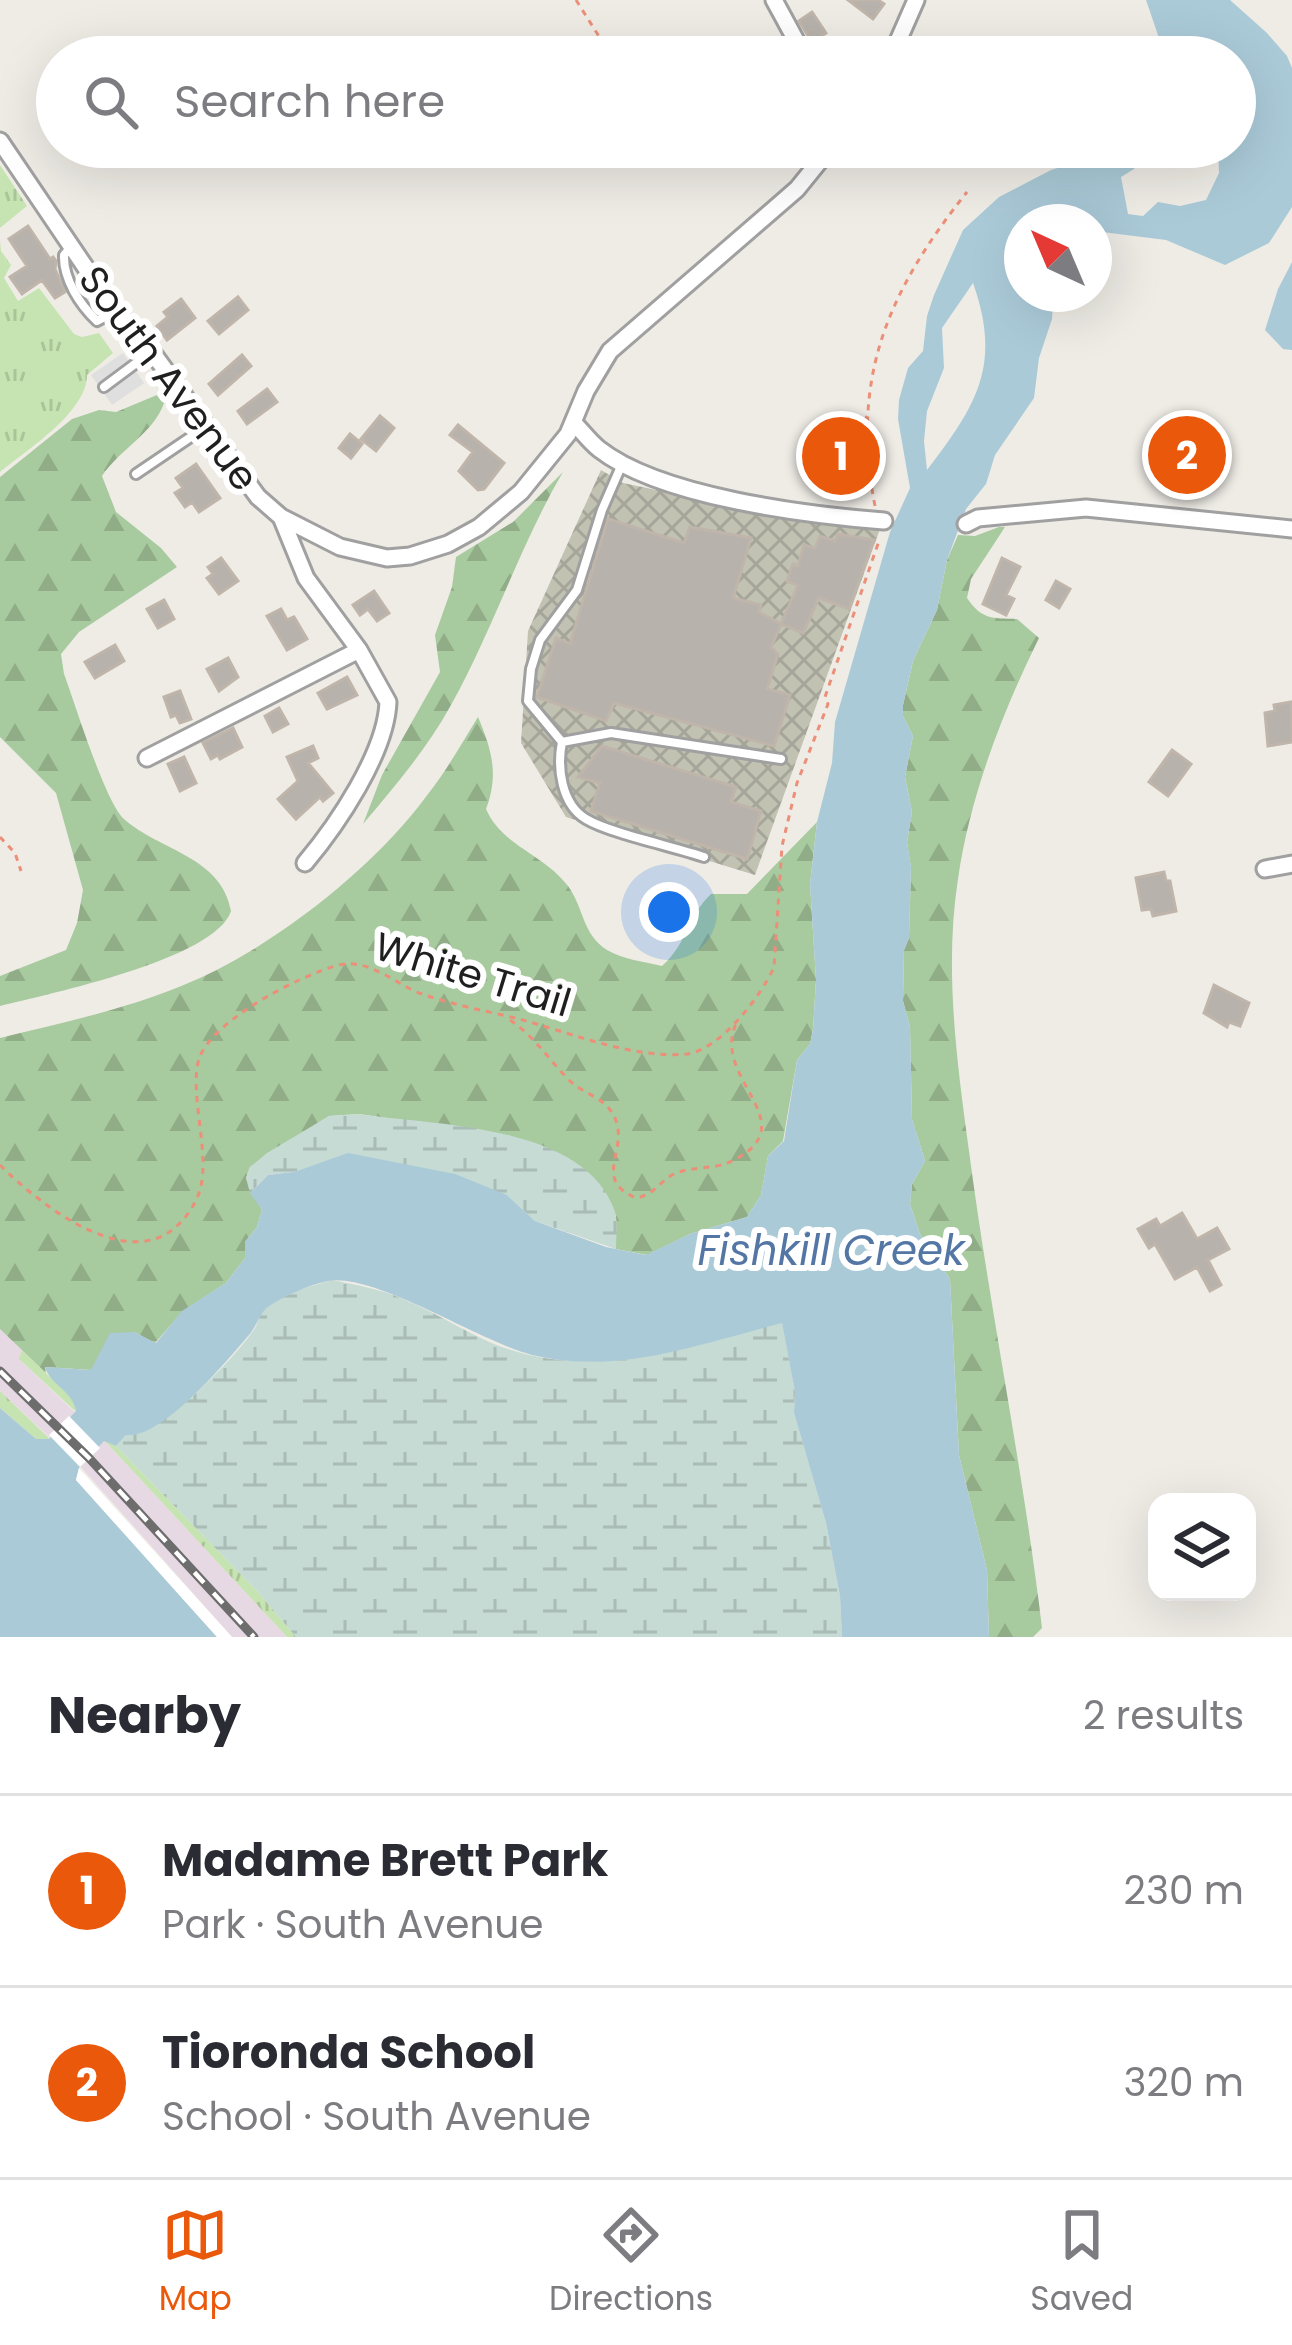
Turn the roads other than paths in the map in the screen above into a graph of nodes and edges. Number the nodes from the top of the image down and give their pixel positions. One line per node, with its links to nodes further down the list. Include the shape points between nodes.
1 (773, 0): 3 (street)
2 (916, 0): 4 (street)
3 (793, 36)
4 (900, 36)
5 (0, 140): 7 (street, South Avenue, via 115,311)
6 (814, 168): 9 (street, South Avenue, via 610,351)
7 (152, 352): 8 (lane); 10 (street, South Avenue)
8 (104, 387)
9 (573, 422): 11 (street); 13 (street, South Avenue, via 521,492 448,544 387,558 340,547)
10 (206, 427): 12 (lane); 13 (street, South Avenue)
11 (622, 463): 14 (street, via 678,485); 18 (lane, via 577,590 541,640 531,670 528,701)
12 (136, 474)
13 (281, 518): 17 (street, via 306,578)
14 (882, 524)
15 (966, 524): 16 (street, via 1086,508)
16 (1292, 529)
17 (359, 650): 19 (street); 22 (street, via 388,711 350,799)
18 (562, 742): 20 (lane, via 611,733); 21 (lane, via 560,775 570,804 586,819)
19 (147, 758)
20 (781, 759)
21 (704, 856)
22 (305, 863)
23 (1292, 864): 24 (street)
24 (1265, 869)

